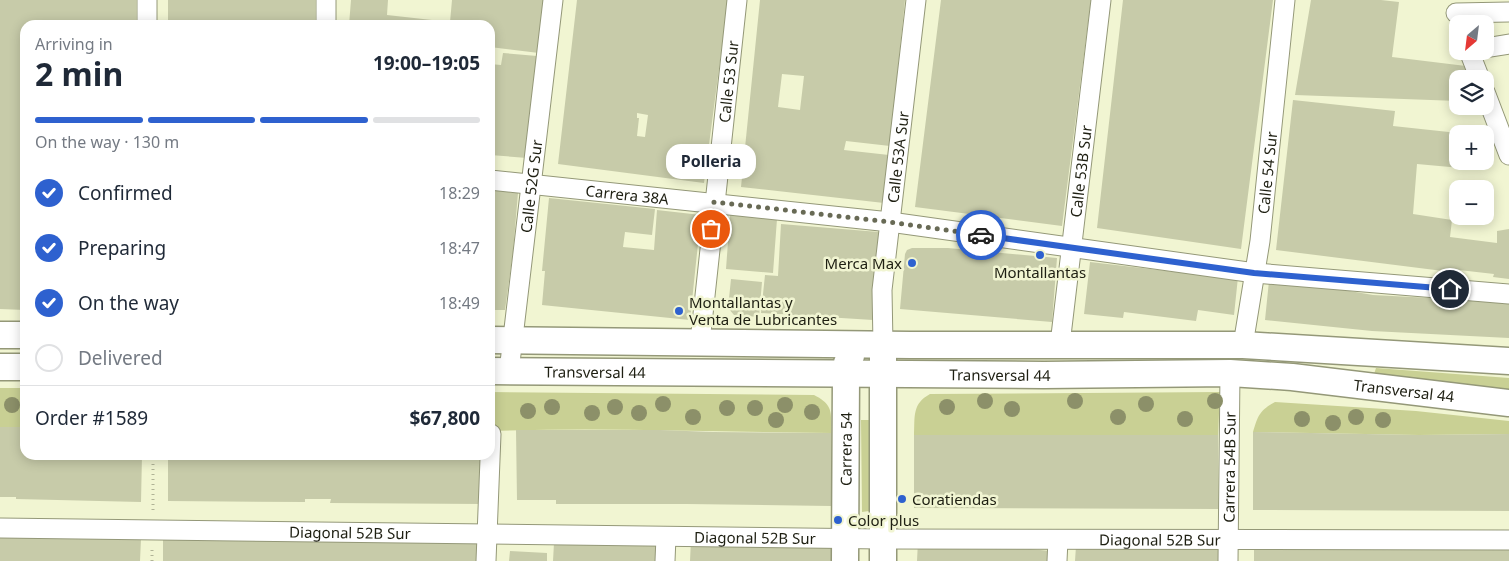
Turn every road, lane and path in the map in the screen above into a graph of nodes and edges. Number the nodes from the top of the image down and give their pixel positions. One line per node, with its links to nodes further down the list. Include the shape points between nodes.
1 (147, 0): 10 (street)
2 (326, 0): 11 (street)
3 (552, 0): 17 (street, Calle 52G Sur)
4 (737, 0): 18 (street, Calle 53 Sur)
5 (916, 0): 19 (street, Calle 53A Sur)
6 (1101, 0): 20 (street, Calle 53B Sur)
7 (1285, 0): 21 (street, Calle 54 Sur)
8 (1455, 12): 9 (street)
9 (1509, 12)
10 (147, 20)
11 (326, 20)
12 (1509, 44): 13 (street)
13 (1494, 46)
14 (1494, 115): 15 (street)
15 (1509, 155)
16 (495, 180): 17 (street, Carrera 38A)
17 (531, 183): 18 (street, Carrera 38A); 25 (street, Calle 52G Sur)
18 (714, 202): 19 (street, Carrera 38A); 26 (street, Calle 53 Sur)
19 (890, 222): 20 (street, Carrera 38A); 27 (street, Calle 53A Sur)
20 (1072, 248): 21 (street, Carrera 38A); 28 (street, Calle 53B Sur)
21 (1254, 273): 22 (street, Carrera 38A); 29 (street, Calle 54 Sur)
22 (1509, 294)
23 (0, 335): 24 (street)
24 (20, 335)
25 (501, 340): 26 (street, Transversal 44); 36 (street, Calle 52G Sur)
26 (700, 342): 27 (street, Transversal 44)
27 (875, 344): 28 (street, Transversal 44); 34 (street, Carrera 54, via 859,347 851,356); 35 (street)
28 (1060, 344): 29 (street, Transversal 44)
29 (1243, 346): 30 (street, Transversal 44)
30 (1509, 361)
31 (0, 367): 32 (street)
32 (20, 367)
33 (1230, 373): 35 (street, Transversal 44); 38 (street, Transversal 44); 44 (street, Carrera 54B Sur)
34 (846, 374): 35 (street, Transversal 44); 36 (street, Transversal 44); 46 (street, Carrera 54)
35 (884, 374): 47 (street)
36 (497, 379): 37 (path)
37 (495, 397)
38 (1509, 402)
39 (490, 460): 41 (street)
40 (0, 528): 41 (street, Diagonal 52B Sur)
41 (488, 534): 42 (street, Diagonal 52B Sur); 48 (street)
42 (666, 536): 46 (street, Diagonal 52B Sur); 49 (street)
43 (1058, 540): 44 (street, Diagonal 52B Sur); 47 (street, Diagonal 52B Sur); 50 (street)
44 (1228, 540): 45 (street, Diagonal 52B Sur); 51 (street, Carrera 54B Sur)
45 (1509, 540)
46 (845, 550): 47 (street, Diagonal 52B Sur)
47 (883, 550)
48 (486, 561)
49 (665, 561)
50 (1057, 561)
51 (1228, 561)

